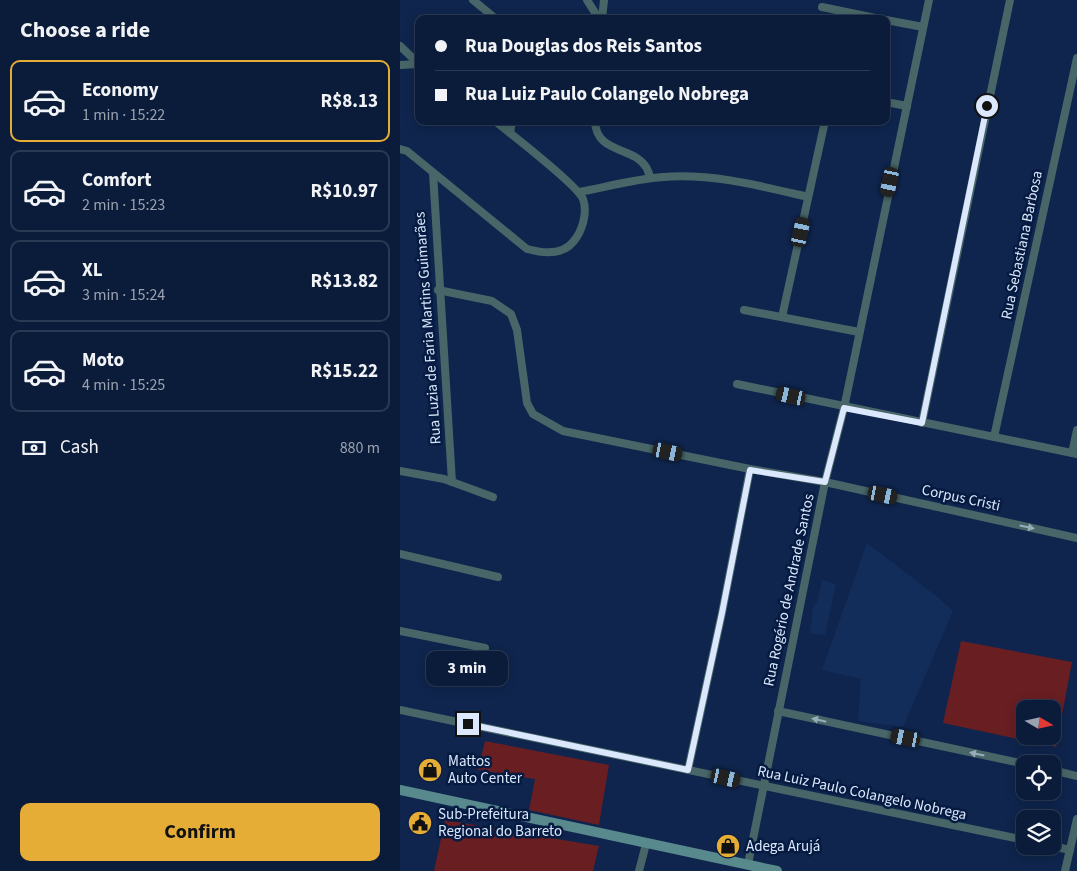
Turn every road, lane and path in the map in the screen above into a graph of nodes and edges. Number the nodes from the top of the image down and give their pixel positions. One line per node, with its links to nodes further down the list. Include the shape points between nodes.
1 (473, 0): 7 (street)
2 (587, 0): 8 (street)
3 (604, 0): 9 (street)
4 (929, 0): 12 (street, Rua Rogério de Andrade Santos)
5 (1010, 0): 36 (street)
6 (822, 7): 10 (street)
7 (491, 15)
8 (597, 15)
9 (601, 15)
10 (861, 15)
11 (890, 21): 12 (street)
12 (923, 27): 19 (street, Rua Rogério de Andrade Santos)
13 (400, 46): 15 (street)
14 (1077, 58): 38 (street, Rua Sebastiana Barbosa)
15 (415, 60)
16 (415, 64): 17 (street)
17 (400, 65)
18 (890, 103): 19 (street)
19 (907, 106): 33 (street, Rua Rogério de Andrade Santos)
20 (500, 125): 24 (street)
21 (511, 125): 24 (street)
22 (596, 125): 27 (street, via 604,142 642,162)
23 (824, 125): 29 (street)
24 (510, 133): 28 (street)
25 (400, 149): 26 (street)
26 (433, 173): 28 (street, via 513,239 537,252 560,251 572,244 584,219 583,199); 30 (street, Rua Luzia de Faria Martins Guimarães)
27 (651, 178): 28 (street); 29 (street, via 729,180)
28 (579, 192)
29 (808, 197): 32 (street)
30 (438, 290): 40 (street, Corpus Cristi, via 492,301 511,314 517,330 527,403 533,414 550,426); 42 (street, Rua Luzia de Faria Martins Guimarães)
31 (744, 310): 32 (street)
32 (782, 317): 33 (street)
33 (859, 332): 35 (street, Rua Rogério de Andrade Santos)
34 (737, 384): 35 (street)
35 (844, 408): 36 (street); 43 (street, Rua Rogério de Andrade Santos)
36 (922, 423): 38 (street)
37 (1077, 430): 39 (street)
38 (994, 437): 39 (street)
39 (1075, 453)
40 (750, 470): 43 (street, Corpus Cristi); 53 (street)
41 (400, 471): 42 (street)
42 (452, 482): 44 (street)
43 (825, 482): 45 (street, Corpus Cristi, one-way to 45); 51 (street, Rua Rogério de Andrade Santos)
44 (493, 497)
45 (1077, 538)
46 (400, 554): 47 (street)
47 (498, 577)
48 (400, 631): 49 (street)
49 (486, 648)
50 (400, 710): 53 (street, Rua Luiz Paulo Colangelo Nobrega)
51 (778, 711): 52 (street, one-way to 51); 56 (street, Rua Rogério de Andrade Santos)
52 (1016, 762)
53 (688, 770): 56 (street, Rua Luiz Paulo Colangelo Nobrega)
54 (1061, 772): 55 (street)
55 (1077, 776)
56 (764, 787): 59 (street, Rua Luiz Paulo Colangelo Nobrega); 63 (street, Rua Rogério de Andrade Santos)
57 (401, 794): 60 (street)
58 (1077, 819): 62 (street)
59 (1016, 838)
60 (646, 844): 63 (street); 64 (street)
61 (1061, 848): 62 (street)
62 (1070, 850): 66 (street)
63 (748, 864): 65 (street)
64 (639, 871)
65 (777, 871)
66 (1065, 871)

